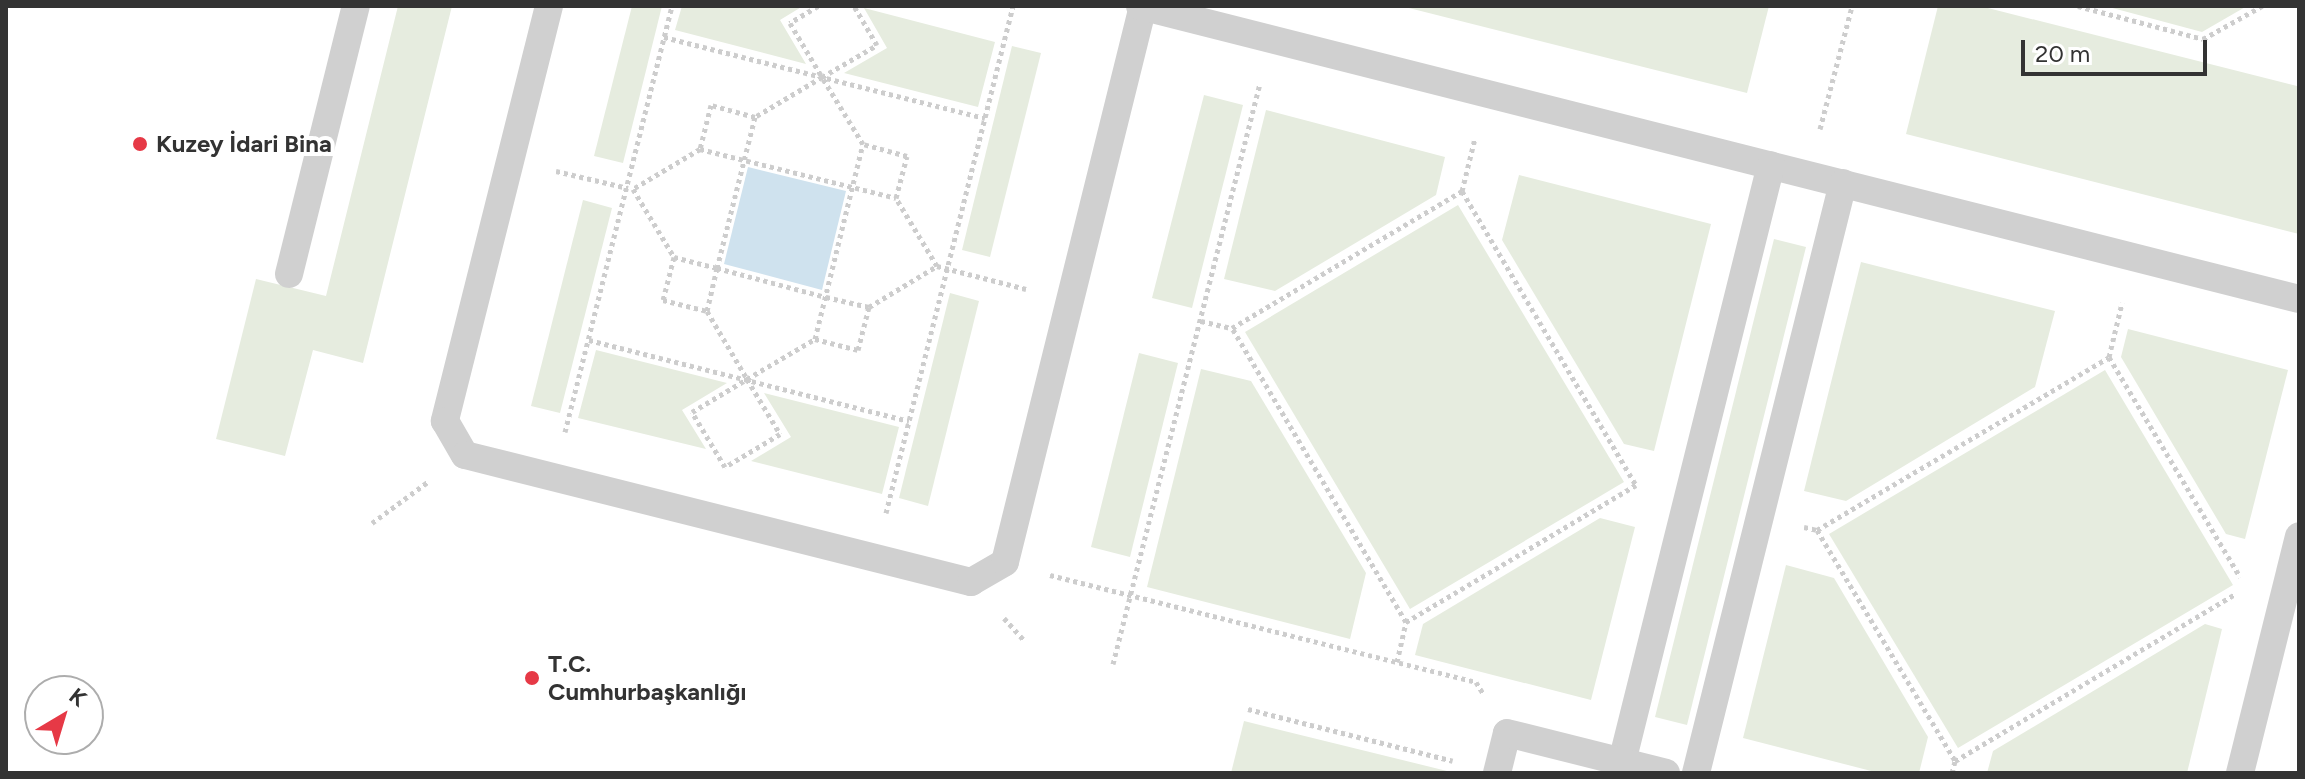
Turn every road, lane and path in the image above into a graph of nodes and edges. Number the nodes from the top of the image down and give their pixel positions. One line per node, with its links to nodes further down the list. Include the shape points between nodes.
1 (356, 6): 30 (lane)
2 (549, 6): 18 (lane)
3 (672, 6): 11 (path)
4 (818, 6): 13 (path, via 790,23)
5 (854, 6): 13 (path, via 877,45)
6 (1013, 6): 15 (path)
7 (1142, 6): 12 (lane); 33 (lane)
8 (1852, 6): 21 (path)
9 (2078, 6): 10 (path, via 2203,39)
10 (2262, 6)
11 (664, 37): 13 (path); 24 (path)
12 (1271, 39): 20 (lane); 36 (path)
13 (822, 77): 14 (path); 15 (path); 16 (path)
14 (755, 117): 17 (path, via 711,105); 19 (path)
15 (985, 118): 29 (path)
16 (863, 144): 23 (path); 25 (path, via 907,156)
17 (700, 149): 19 (path); 24 (path)
18 (510, 159): 24 (path); 42 (lane, via 445,421)
19 (744, 160): 23 (path); 28 (path)
20 (1771, 165): 21 (lane); 55 (lane)
21 (1808, 174): 22 (lane)
22 (1843, 183): 32 (lane); 58 (lane)
23 (853, 187): 25 (path); 31 (path)
24 (630, 189): 26 (path); 39 (path)
25 (896, 198): 27 (path)
26 (674, 257): 28 (path); 35 (path, via 663,300)
27 (937, 266): 29 (path); 34 (path)
28 (717, 268): 31 (path); 35 (path)
29 (948, 269): 33 (path); 41 (path)
30 (289, 274)
31 (826, 297): 34 (path); 38 (path)
32 (2299, 299)
33 (1069, 300): 47 (lane)
34 (869, 307): 38 (path, via 858,350)
35 (707, 311): 40 (path)
36 (1201, 321): 37 (path); 48 (path)
37 (1232, 328): 49 (path); 49 (path, via 1462,191 1636,485)
38 (815, 339): 40 (path)
39 (589, 340): 40 (path); 43 (path)
40 (747, 379): 40 (path, via 692,412 725,467 780,434); 41 (path)
41 (909, 421): 46 (path)
42 (465, 455): 43 (lane); 44 (path)
43 (554, 477): 46 (lane)
44 (372, 523)
45 (2299, 536): 60 (lane)
46 (875, 558): 47 (lane, via 971,582)
47 (1005, 562): 48 (path)
48 (1128, 597): 50 (path); 51 (path)
49 (1406, 622): 50 (path)
50 (1397, 662): 52 (path)
51 (1113, 664)
52 (1476, 682)
53 (1248, 709): 56 (path)
54 (1955, 761): 54 (path, via 1817,530 2109,357 2247,587); 59 (path)
55 (1622, 762): 56 (lane, via 1507,733); 57 (lane)
56 (1497, 772)
57 (1666, 773)
58 (1696, 773)
59 (1952, 773)
60 (2240, 773)

